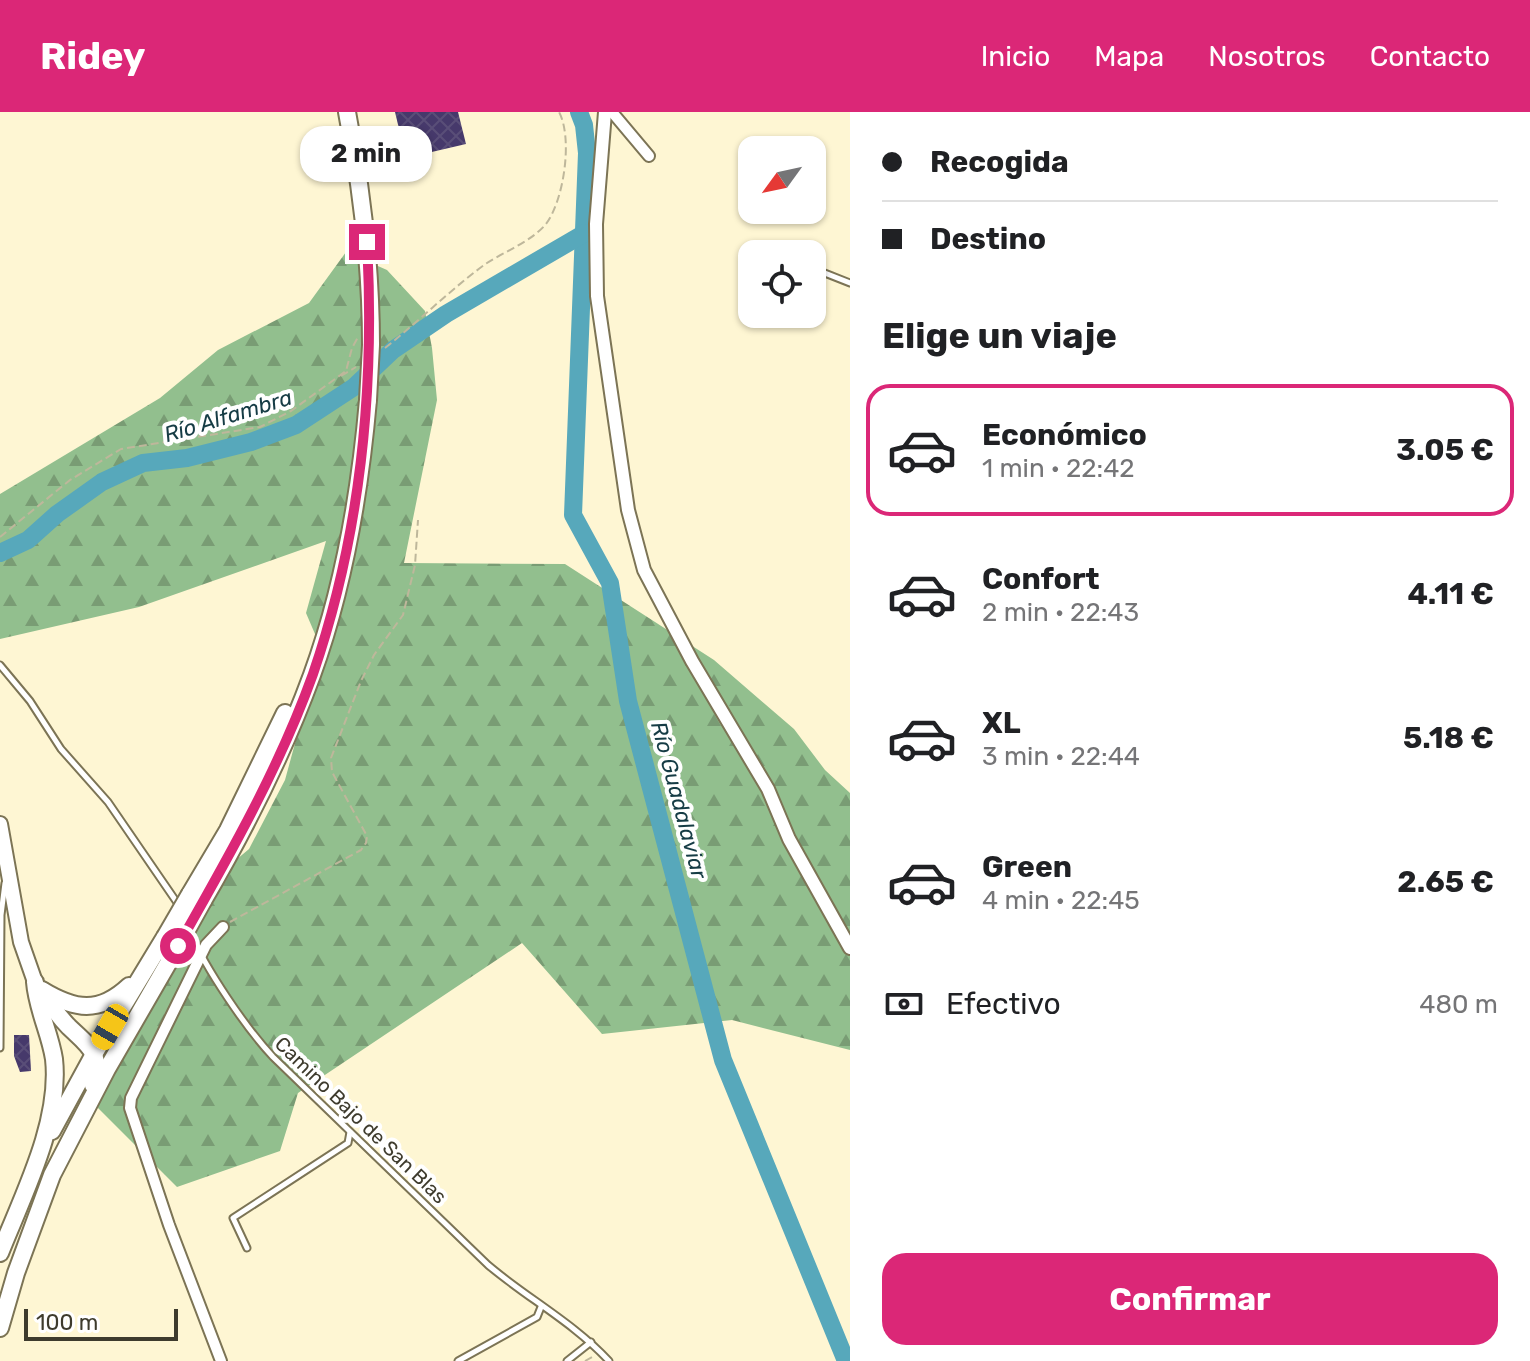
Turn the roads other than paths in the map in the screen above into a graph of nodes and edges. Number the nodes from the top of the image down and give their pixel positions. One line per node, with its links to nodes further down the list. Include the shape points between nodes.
1 (347, 112): 11 (highway, bridge, via 367,242 372,345 350,535 313,674 281,751 242,833)
2 (605, 112): 12 (street, via 596,224 597,296 628,510 644,570 768,789 789,839)
3 (612, 112): 4 (street)
4 (649, 156)
5 (826, 274): 6 (lane)
6 (850, 283)
7 (0, 665): 13 (lane, Camino Bajo de San Blas, via 160,875)
8 (0, 824): 9 (main road)
9 (7, 866): 15 (main road, via 21,942); 16 (lane, via 1,915)
10 (223, 927): 13 (street)
11 (172, 942): 14 (highway); 22 (highway, via 52,1175)
12 (850, 948)
13 (201, 954): 18 (lane, Camino Bajo de San Blas, via 255,1038); 26 (street, via 130,1108)
14 (141, 973): 15 (highway, via 118,996 95,1007 69,1005); 17 (highway)
15 (39, 986): 17 (highway); 19 (highway, via 37,1002 54,1059 55,1086)
16 (0, 1048)
17 (94, 1054): 19 (highway); 22 (highway, via 98,1069 48,1171)
18 (350, 1132): 20 (lane, via 348,1143 233,1218); 23 (lane, Camino Bajo de San Blas, via 488,1265)
19 (35, 1164): 21 (highway)
20 (247, 1248)
21 (0, 1253)
22 (16, 1273): 24 (highway)
23 (541, 1307): 25 (lane, Camino Bajo de San Blas); 27 (lane, via 537,1317)
24 (0, 1328)
25 (591, 1342): 28 (lane); 29 (lane, Camino Bajo de San Blas)
26 (221, 1361)
27 (458, 1361)
28 (567, 1361)
29 (609, 1361)

